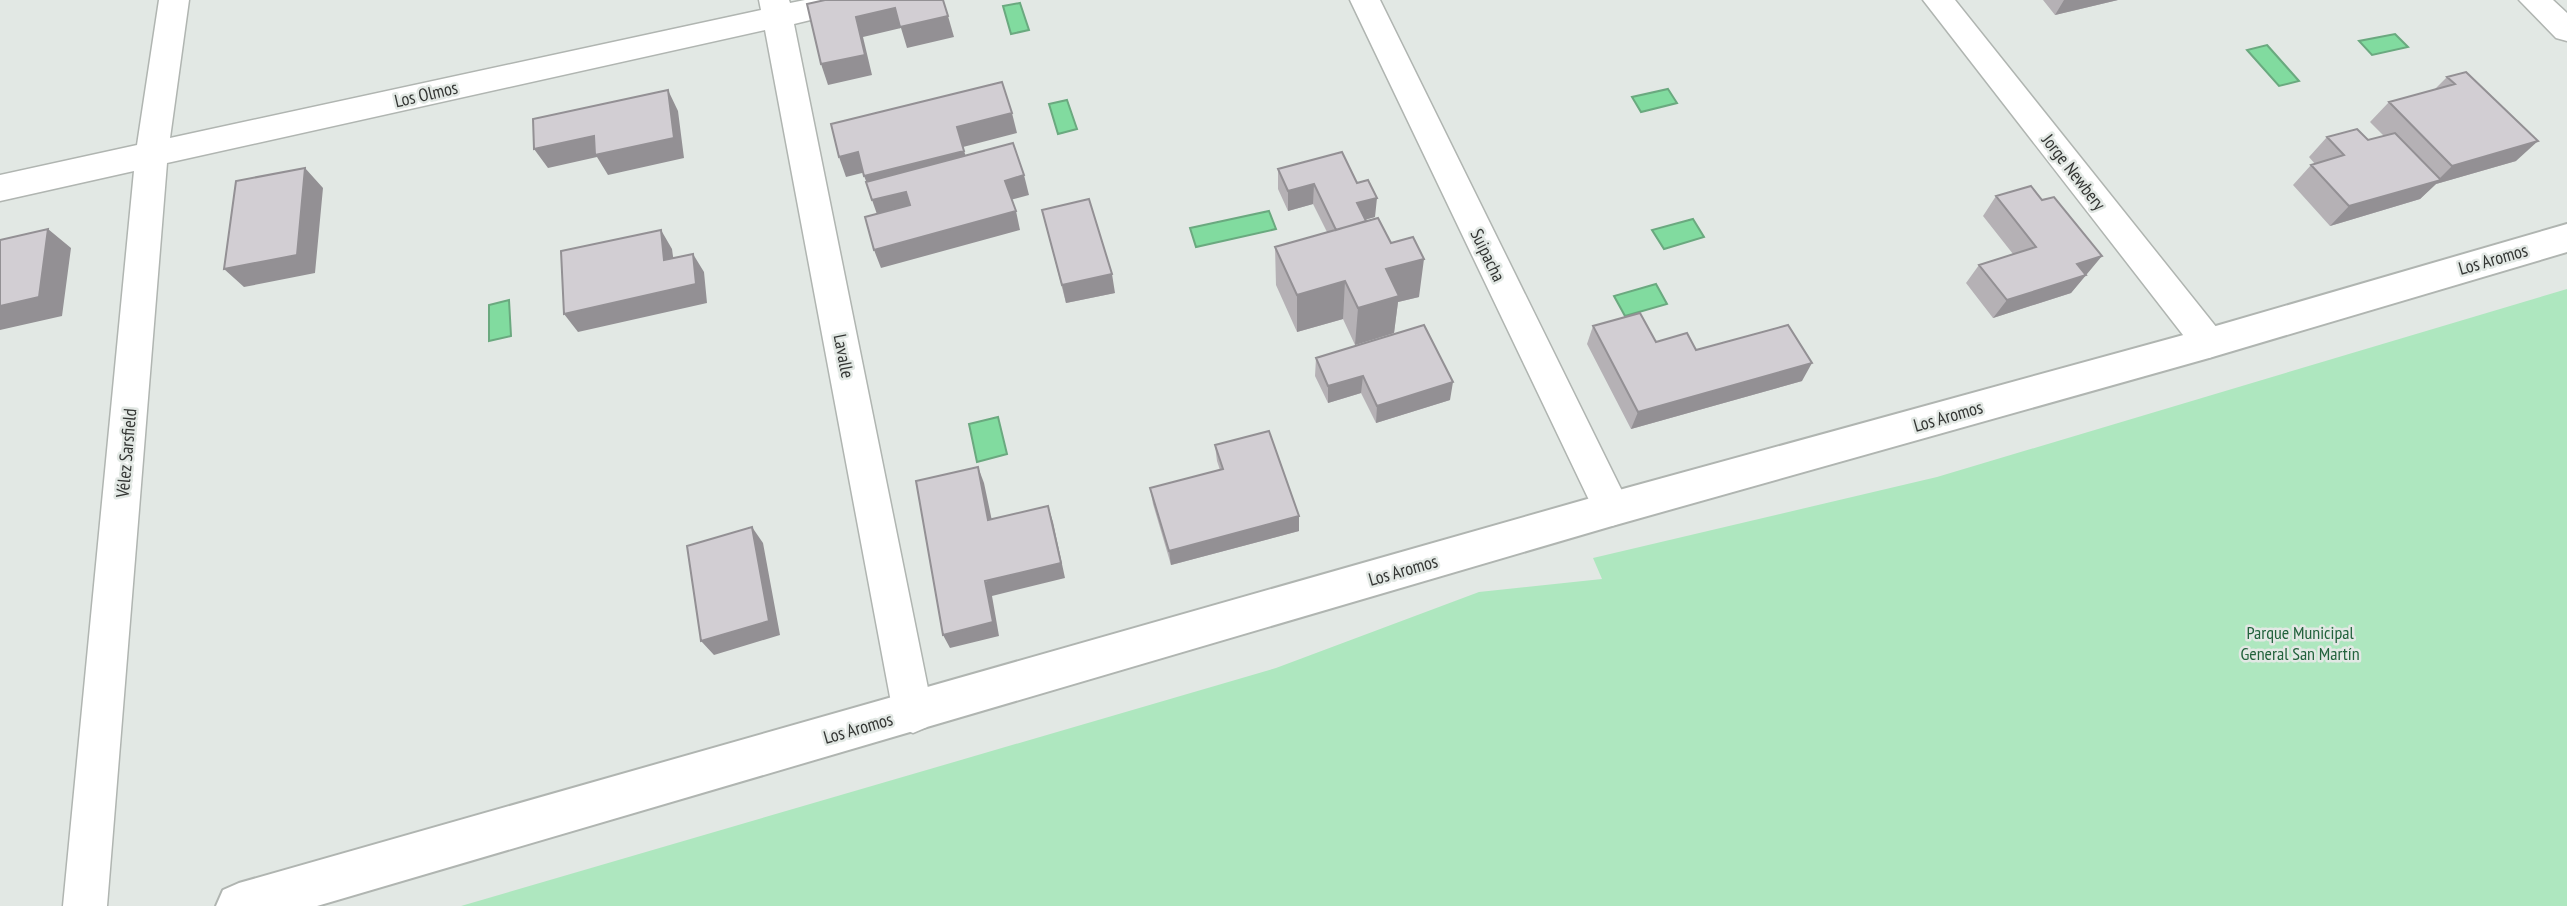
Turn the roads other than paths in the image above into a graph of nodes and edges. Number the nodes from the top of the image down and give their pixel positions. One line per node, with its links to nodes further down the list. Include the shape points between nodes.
1 (174, 0): 8 (street, Vélez Sarsfield)
2 (853, 0): 6 (street, Los Olmos)
3 (1365, 0): 12 (street, Suipacha)
4 (1938, 0): 11 (street, Jorge Newbery)
5 (2534, 0): 7 (street)
6 (776, 8): 8 (street, Los Olmos); 13 (street, Lavalle)
7 (2567, 30)
8 (152, 155): 9 (street, Los Olmos); 14 (street, Vélez Sarsfield)
9 (0, 188)
10 (2567, 238): 11 (street, Los Aromos)
11 (2209, 343): 12 (street, Los Aromos)
12 (1612, 509): 13 (street, Los Aromos)
13 (913, 713): 15 (street, Los Aromos)
14 (85, 906)
15 (239, 906)

